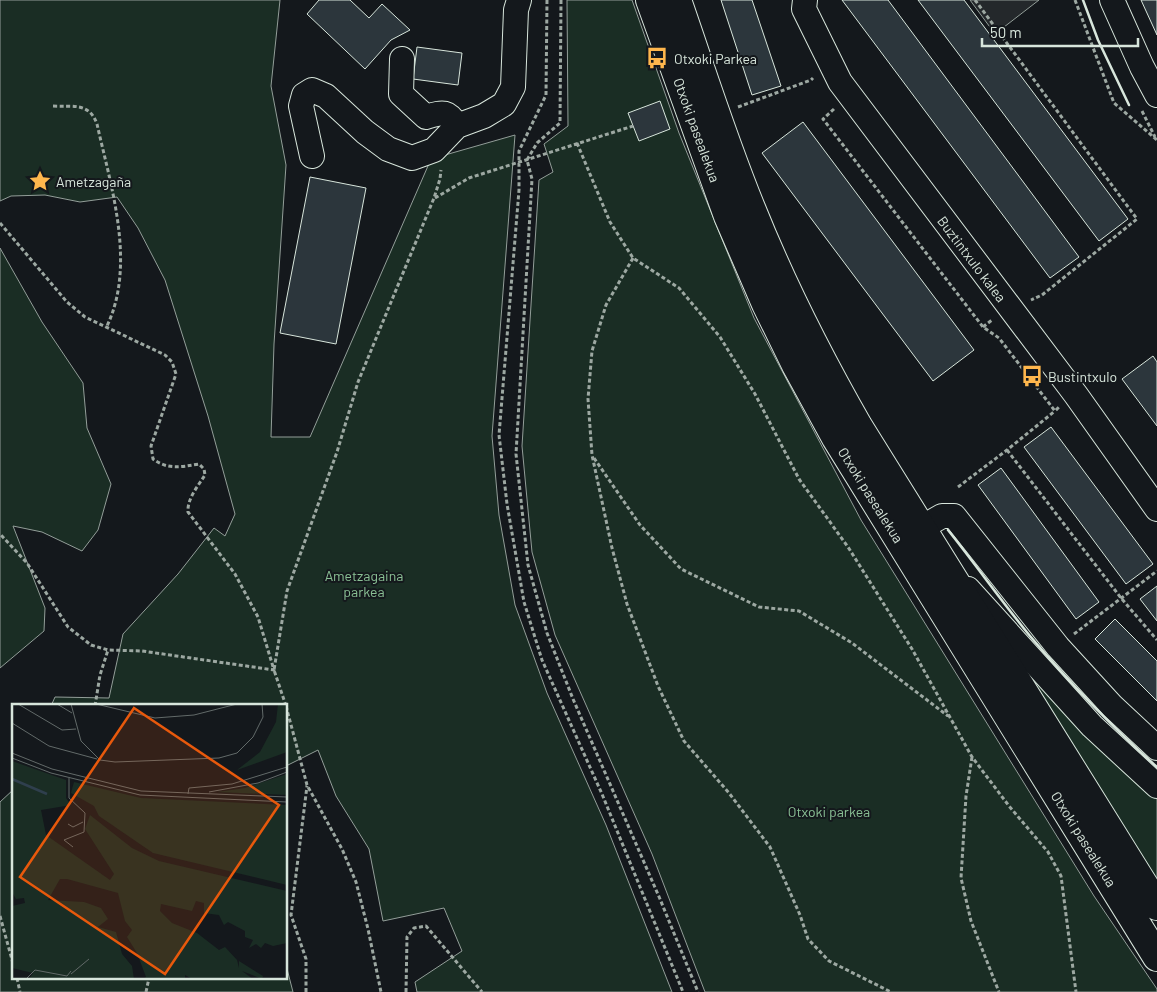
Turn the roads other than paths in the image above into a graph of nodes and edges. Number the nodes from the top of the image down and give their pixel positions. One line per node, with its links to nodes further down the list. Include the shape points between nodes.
1 (519, 0): 8 (street, via 513,87 504,104)
2 (650, 0): 16 (main road, Otxoki pasealekua, via 728,216 796,366)
3 (677, 0): 11 (main road, Otxoki pasealekua, via 750,207 789,297 858,426)
4 (1112, 0): 7 (street)
5 (803, 3): 10 (street, Buztintxulo kalea, via 840,82 1076,395)
6 (402, 59): 8 (street, via 401,94 426,117 442,112 452,116)
7 (1157, 95)
8 (449, 134): 9 (street, via 434,150 412,158 388,149 326,96 312,90 304,95 301,106)
9 (312, 156)
10 (1157, 509)
11 (921, 528): 12 (main road, Otxoki pasealekua); 13 (street, via 942,516 954,516 1058,647 1112,706)
12 (945, 566): 14 (street, Otxoki pasealekua, via 987,608 1092,726); 15 (main road, Otxoki pasealekua)
13 (1157, 748)
14 (1157, 786)
15 (1157, 906)
16 (1157, 957)

